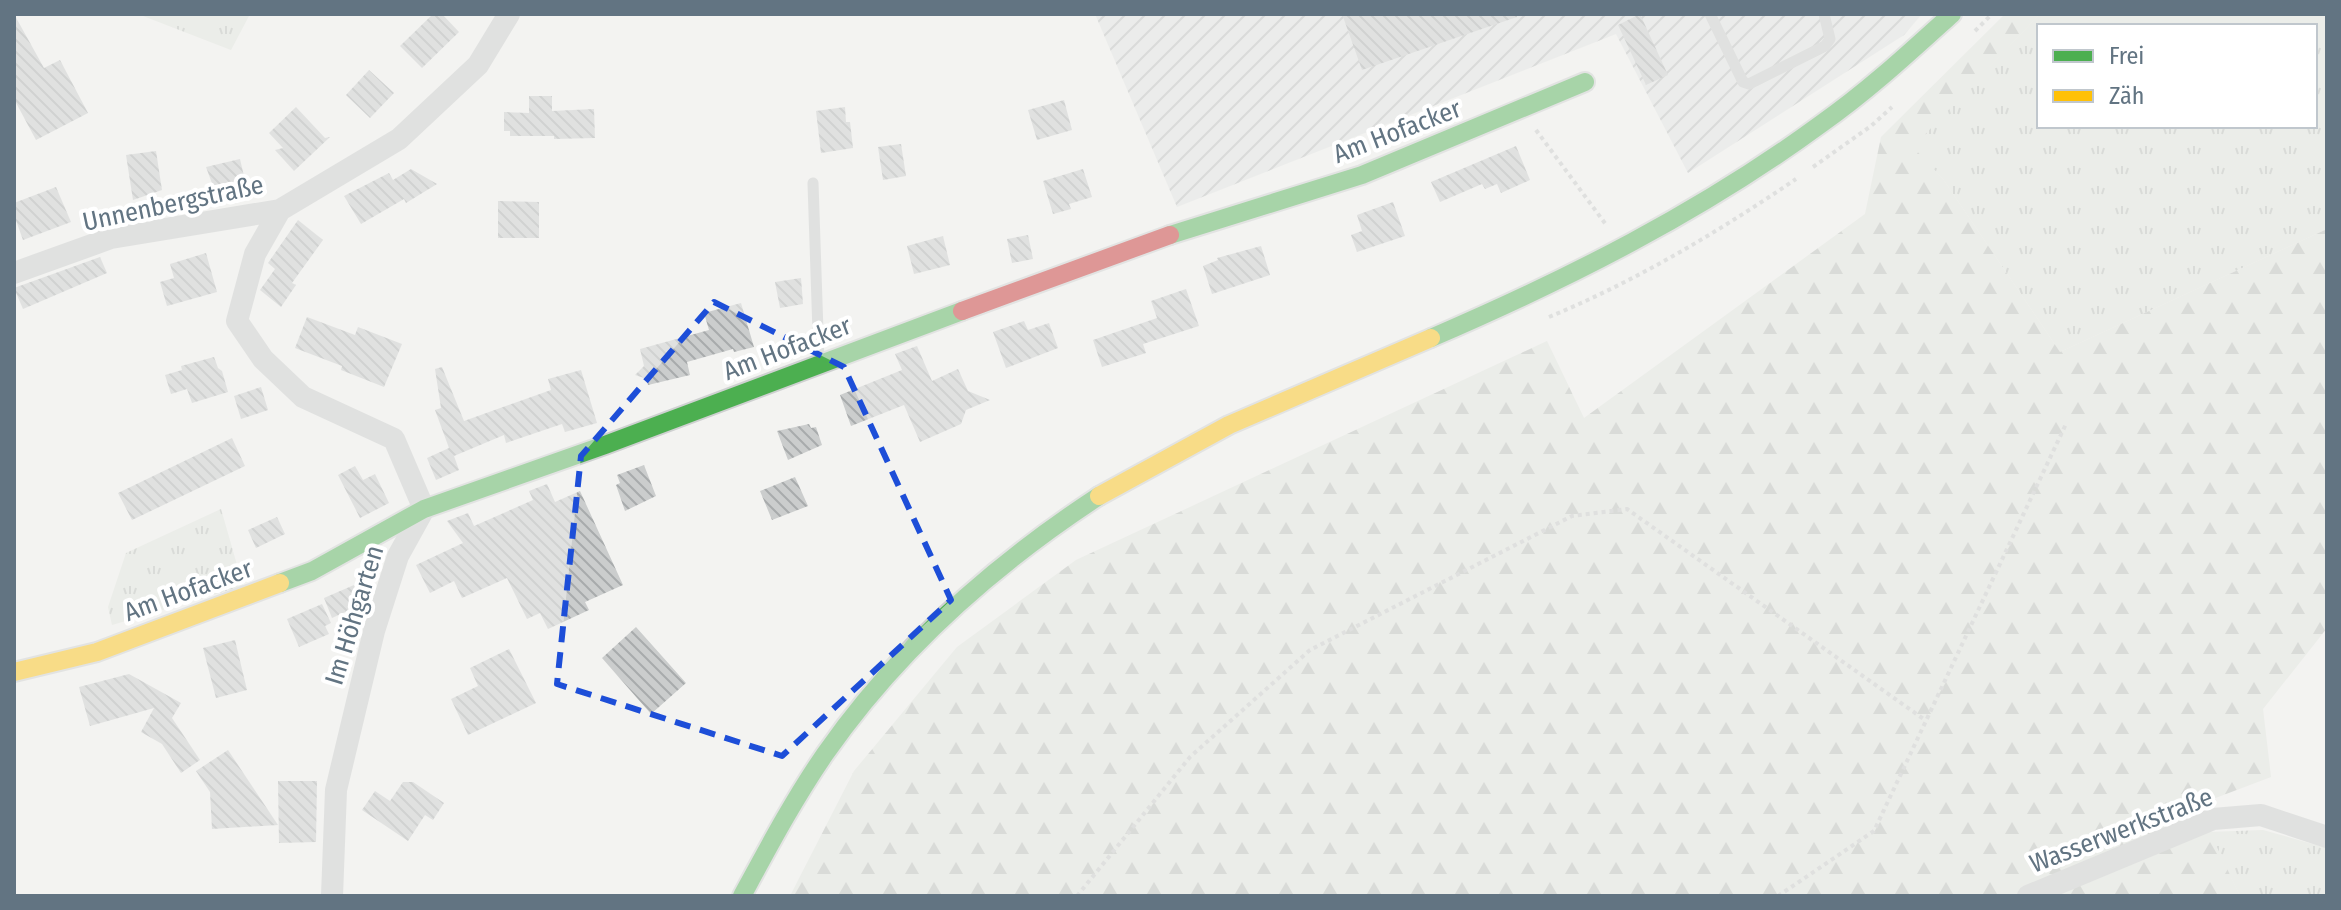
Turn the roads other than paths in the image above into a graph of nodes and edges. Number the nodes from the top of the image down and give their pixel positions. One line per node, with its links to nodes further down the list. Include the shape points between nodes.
1 (509, 14): 7 (street, Unnenbergstraße, via 478,65 399,139)
2 (1710, 14): 3 (lane, via 1743,82 1749,84 1825,46 1830,39)
3 (1824, 14)
4 (1952, 14): 14 (street, via 1860,95 1754,171 1623,247 1531,294 1189,445 1115,485 1011,555 929,627 858,708 817,763)
5 (1585, 82): 9 (street, Am Hofacker, via 1362,175 1169,235)
6 (813, 183): 9 (lane)
7 (280, 210): 8 (street, Unnenbergstraße, via 111,238); 10 (street, via 255,254 237,321 263,359 303,397 394,439)
8 (14, 273)
9 (819, 363): 10 (street, Am Hofacker)
10 (424, 509): 11 (street, Am Hofacker, via 312,571 97,652); 13 (street, Im Höhgarten, via 398,556 374,631 339,775)
11 (14, 672)
12 (2327, 837): 15 (street, Wasserwerkstraße, via 2261,815 2213,819)
13 (332, 896)
14 (742, 896)
15 (2028, 896)

